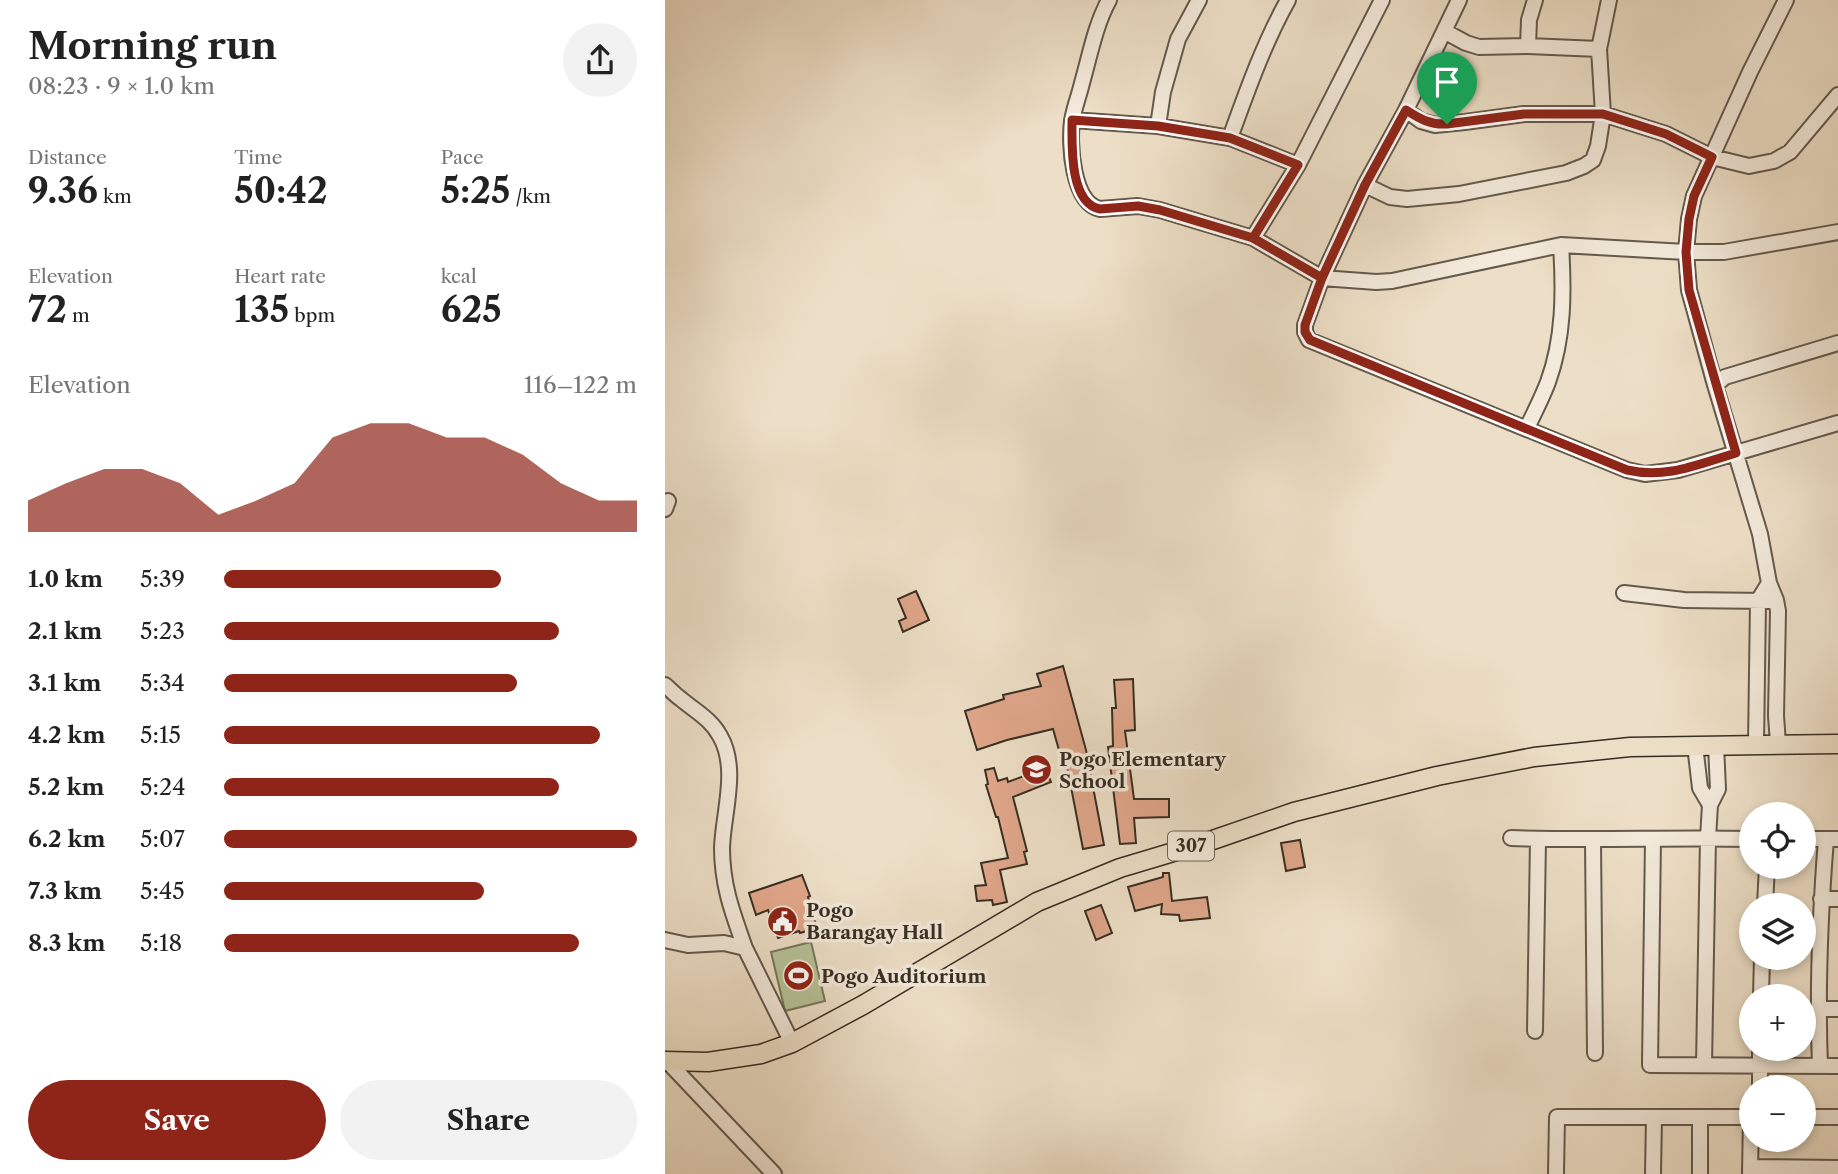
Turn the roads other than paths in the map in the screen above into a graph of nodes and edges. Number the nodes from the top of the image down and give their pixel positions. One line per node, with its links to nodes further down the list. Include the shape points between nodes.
1 (1109, 0): 15 (street, via 1099,19)
2 (1199, 0): 16 (street, via 1178,38)
3 (1289, 0): 17 (street)
4 (1382, 0): 19 (street)
5 (1459, 0): 9 (street)
6 (1535, 0): 10 (street)
7 (1609, 0): 11 (street)
8 (1786, 0): 18 (street)
9 (1444, 31): 10 (street, via 1479,47); 13 (street)
10 (1528, 46): 11 (street)
11 (1599, 49): 14 (street)
12 (1838, 95): 18 (street, via 1790,152 1774,162 1749,166)
13 (1406, 110): 14 (street, via 1435,125 1524,114); 20 (street)
14 (1603, 114): 18 (street, via 1666,134); 20 (street, via 1593,160 1566,173 1407,199)
15 (1072, 120): 16 (street); 22 (street, via 1075,173 1080,190 1094,208 1160,210)
16 (1158, 126): 17 (street)
17 (1230, 138): 19 (street)
18 (1712, 157): 24 (street, via 1694,196)
19 (1298, 165): 22 (street)
20 (1365, 185): 25 (street)
21 (1838, 232): 24 (street, via 1724,252)
22 (1253, 238): 25 (street)
23 (1561, 245): 24 (street); 25 (street, via 1392,281); 29 (street, via 1564,292 1560,332 1548,381)
24 (1686, 252): 27 (street, via 1689,290)
25 (1322, 278): 29 (street, via 1305,325 1310,340)
26 (1838, 343): 27 (street, via 1725,377)
27 (1716, 385): 30 (street)
28 (1838, 423): 30 (street)
29 (1527, 428): 30 (street, via 1645,474 1678,470)
30 (1736, 453): 31 (street)
31 (1769, 583): 33 (street); 34 (street)
32 (1624, 593): 34 (street)
33 (1776, 600): 34 (street); 36 (street)
34 (1758, 601): 37 (street)
35 (665, 684): 52 (street, via 703,715 724,745 729,772 722,849 725,882)
36 (1778, 743): 37 (main road, 307); 38 (main road, 307)
37 (1756, 744): 39 (main road, 307)
38 (1838, 744)
39 (1716, 745): 40 (main road, 307); 41 (street, via 1718,789)
40 (1695, 746): 41 (street, via 1700,788); 56 (main road, 307, via 1534,757 1437,776 1294,812 1120,868 1037,902)
41 (1710, 805): 43 (street)
42 (1511, 838): 44 (street)
43 (1708, 838): 45 (street); 46 (street); 60 (street)
44 (1538, 839): 48 (street); 55 (street)
45 (1653, 839): 48 (street); 60 (street, via 1650,1065)
46 (1739, 839)
47 (1832, 839): 49 (street)
48 (1593, 840): 57 (street)
49 (1821, 899): 50 (street); 53 (street)
50 (1838, 899)
51 (665, 940): 52 (street)
52 (745, 948): 56 (street)
53 (1818, 1009): 54 (street); 62 (street)
54 (1838, 1009)
55 (1535, 1031)
56 (792, 1043): 58 (main road, 307, via 761,1054 708,1062)
57 (1595, 1053)
58 (666, 1061): 73 (street)
59 (1760, 1061): 61 (street)
60 (1704, 1065): 61 (street)
61 (1760, 1065): 62 (street); 64 (street)
62 (1820, 1066): 63 (street)
63 (1838, 1066)
64 (1760, 1075)
65 (1654, 1117): 66 (street); 74 (street, via 1557,1117); 75 (street)
66 (1700, 1117): 69 (street); 76 (street)
67 (1816, 1117): 68 (street)
68 (1838, 1117)
69 (1739, 1118)
70 (1750, 1152): 72 (street)
71 (1838, 1168): 72 (street)
72 (1750, 1170)
73 (774, 1174)
74 (1556, 1174)
75 (1653, 1174)
76 (1700, 1174)

